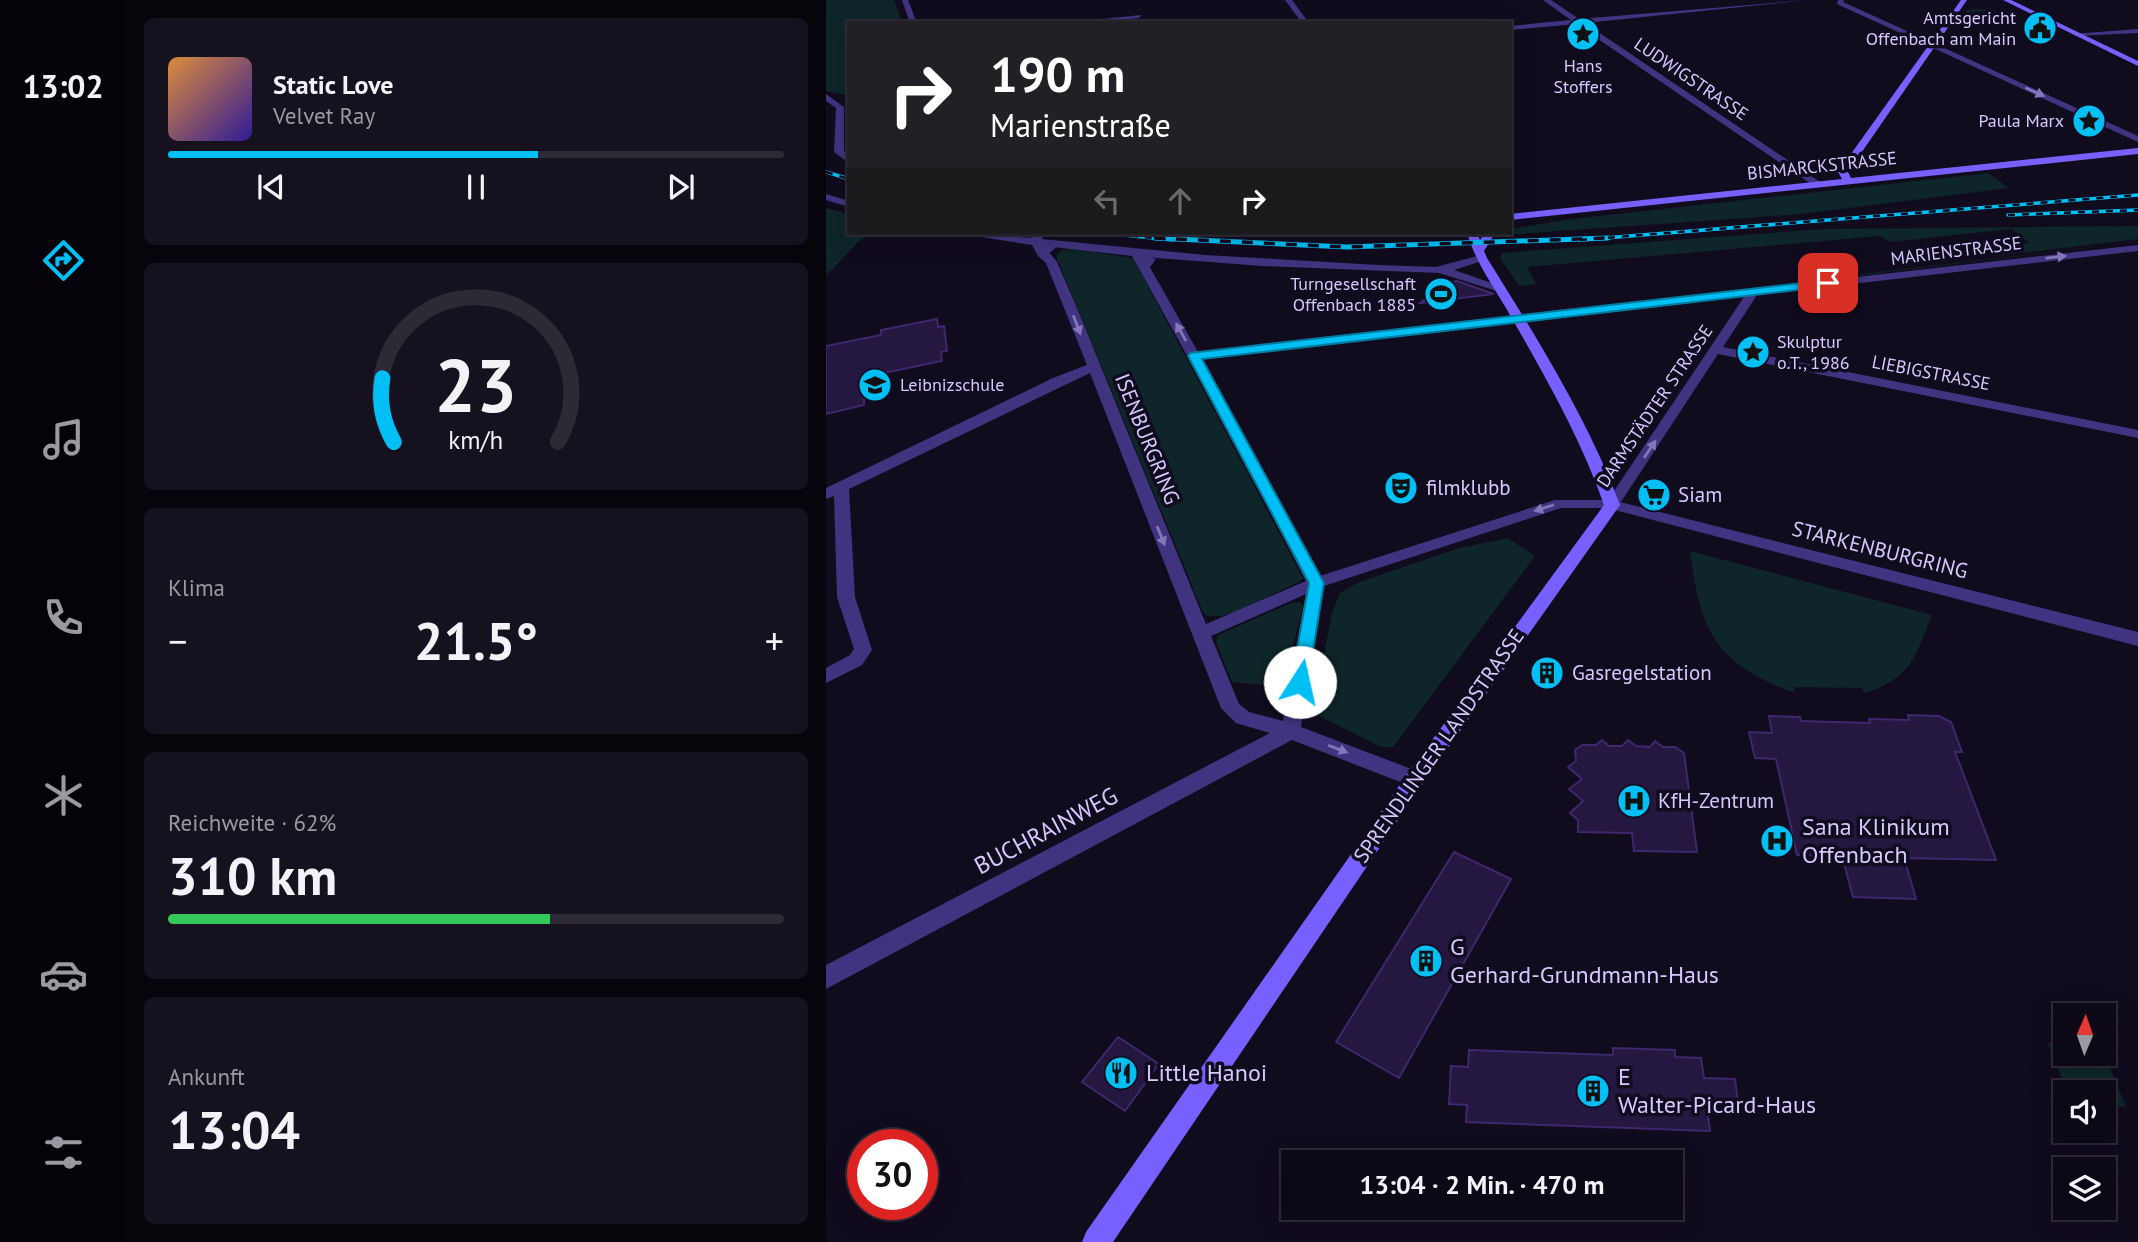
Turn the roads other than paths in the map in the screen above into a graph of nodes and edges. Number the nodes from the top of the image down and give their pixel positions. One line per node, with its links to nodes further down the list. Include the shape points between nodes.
1 (905, 0): 9 (street)
2 (1287, 0): 11 (street)
3 (1546, 0): 12 (street, LUDWIGSTRASSE)
4 (1806, 0): 12 (street)
5 (1964, 0): 16 (main road)
6 (2006, 0): 15 (main road)
7 (1840, 2): 16 (street)
8 (1139, 16): 10 (street)
9 (913, 21)
10 (1100, 21)
11 (1304, 21)
12 (1579, 22): 13 (street); 23 (street, LUDWIGSTRASSE)
13 (1512, 28)
14 (2138, 31): 15 (street)
15 (2077, 34): 17 (main road)
16 (1930, 45): 19 (street, one-way to 19); 22 (main road, via 1843,172)
17 (2138, 64)
18 (826, 97): 21 (street, via 840,107 839,152)
19 (2138, 139)
20 (2138, 151): 22 (main road, BISMARCKSTRASSE)
21 (847, 158)
22 (1848, 181): 23 (main road, BISMARCKSTRASSE)
23 (1818, 184): 26 (main road, BISMARCKSTRASSE)
24 (826, 197): 25 (street)
25 (847, 203)
26 (1512, 217)
27 (986, 235): 31 (street)
28 (1473, 235): 34 (main road)
29 (1484, 235): 34 (main road)
30 (1071, 244): 31 (street); 31 (street, via 1055,251); 33 (street)
31 (1043, 245): 43 (street, ISENBURGRING, one-way to 43)
32 (2138, 248): 39 (street, MARIENSTRASSE, one-way to 32)
33 (1136, 253): 35 (street); 36 (street)
34 (1479, 255): 37 (street, via 1460,266); 38 (main road)
35 (1164, 256): 36 (street); 37 (street)
36 (1146, 266): 42 (street, one-way to 36)
37 (1436, 270): 38 (street)
38 (1500, 288): 40 (main road)
39 (1753, 292): 40 (street, MARIENSTRASSE); 41 (street, DARMSTÄDTER STRASSE)
40 (1518, 319): 42 (street, MARIENSTRASSE); 46 (main road, via 1603,474)
41 (1717, 350): 44 (street, LIEBIGSTRASSE); 46 (street, DARMSTÄDTER STRASSE, one-way to 41)
42 (1194, 356): 47 (street)
43 (1093, 367): 45 (street); 48 (street, ISENBURGRING, one-way to 48)
44 (2137, 433)
45 (833, 491): 50 (street, via 846,597 863,650 856,660)
46 (1612, 505): 47 (street, one-way to 47, via 1560,503); 49 (street, STARKENBURGRING); 52 (main road, SPRENDLINGER LANDSTRASSE)
47 (1316, 583): 48 (street); 51 (street)
48 (1200, 634): 51 (street, ISENBURGRING, via 1231,708 1243,718)
49 (2138, 639)
50 (826, 676)
51 (1291, 731): 52 (street, ISENBURGRING, one-way to 52); 53 (street, BUCHRAINWEG)
52 (1415, 779): 54 (main road, SPRENDLINGER LANDSTRASSE)
53 (826, 977)
54 (1096, 1242)

